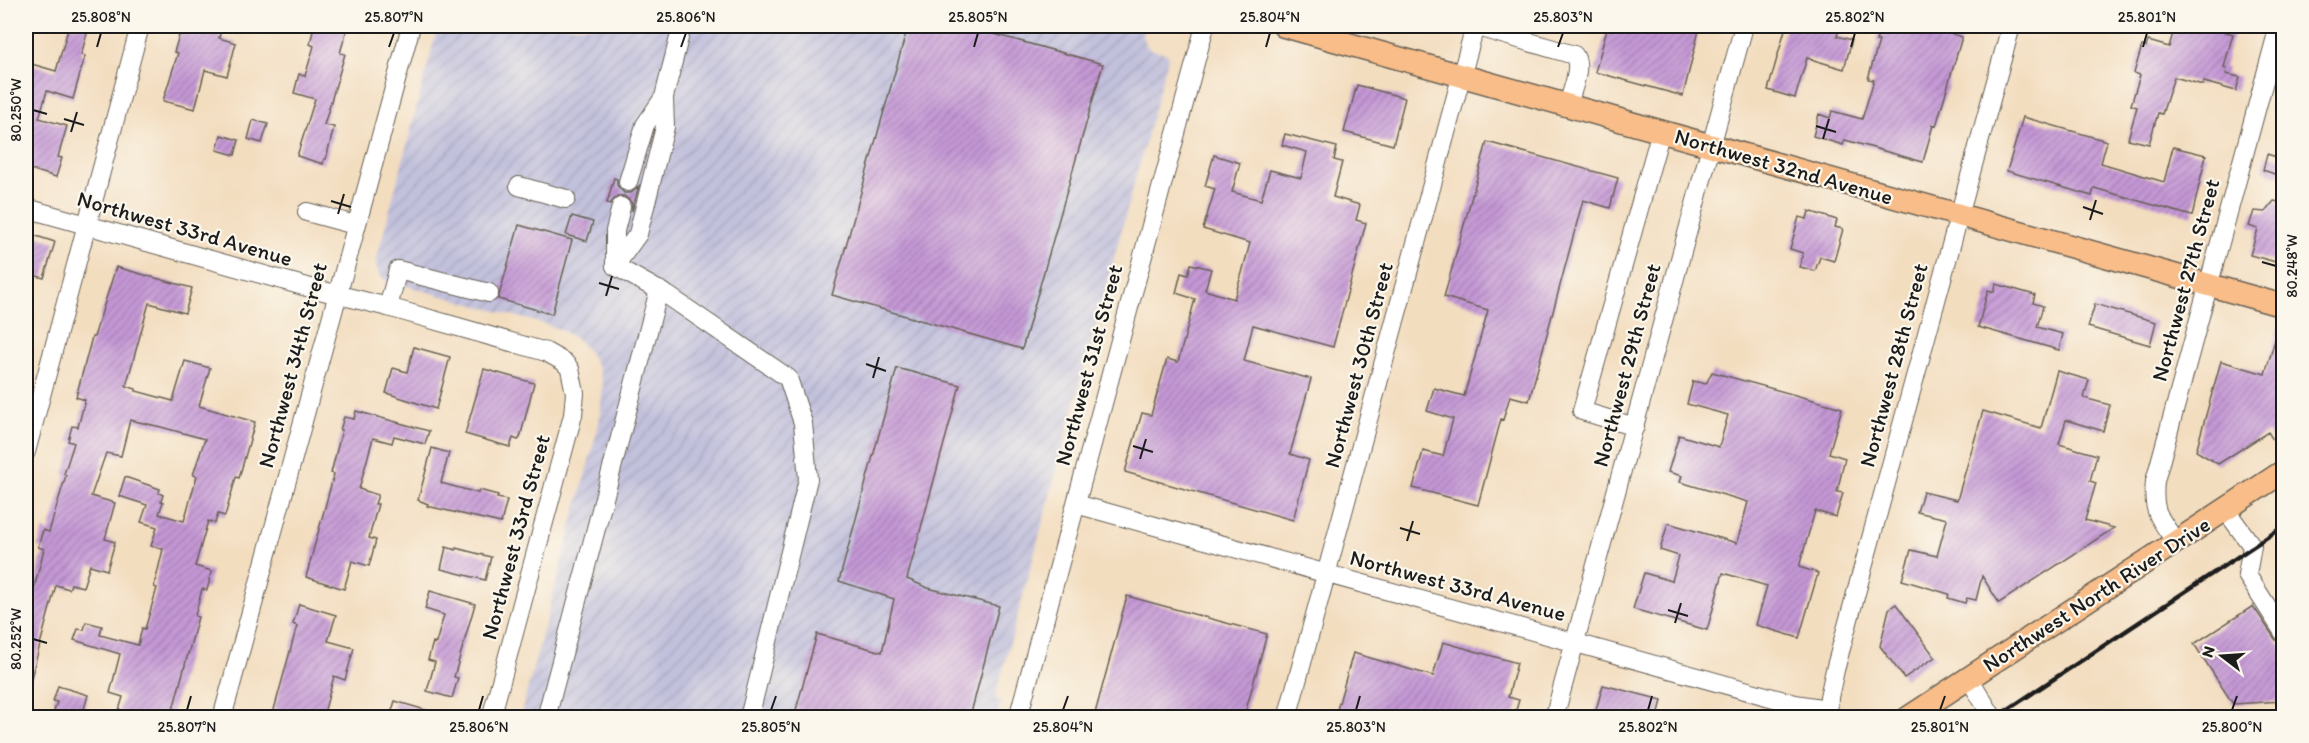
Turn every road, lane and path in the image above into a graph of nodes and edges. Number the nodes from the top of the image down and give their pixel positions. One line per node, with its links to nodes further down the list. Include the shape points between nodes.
1 (140, 26): 22 (street)
2 (411, 26): 23 (street, Northwest 34th Street)
3 (682, 26): 11 (street)
4 (1205, 26): 35 (street, Northwest 31st Street)
5 (1284, 26): 10 (main road, Northwest 32nd Avenue)
6 (1475, 26): 10 (street, Northwest 30th Street); 12 (street, via 1574,56 1578,66)
7 (1744, 26): 14 (street, Northwest 29th Street)
8 (2011, 26): 21 (street, Northwest 28th Street)
9 (2279, 26): 25 (street, Northwest 27th Street)
10 (1462, 75): 12 (main road, Northwest 32nd Avenue); 38 (street, Northwest 30th Street)
11 (664, 97): 15 (street, via 645,125); 24 (street, via 665,127 638,234)
12 (1568, 105): 13 (main road, Northwest 32nd Avenue)
13 (1661, 131): 14 (main road, Northwest 32nd Avenue); 32 (street, via 1582,411)
14 (1712, 146): 21 (main road, Northwest 32nd Avenue); 32 (street, Northwest 29th Street)
15 (628, 182)
16 (519, 186): 17 (street)
17 (566, 199)
18 (621, 207): 24 (street, via 615,231)
19 (26, 208): 22 (street, Northwest 33rd Avenue)
20 (307, 212): 23 (street)
21 (1958, 214): 25 (main road, Northwest 32nd Avenue); 42 (street, Northwest 28th Street, via 1838,658)
22 (87, 225): 28 (street, Northwest 33rd Avenue); 33 (street)
23 (356, 225): 28 (street, Northwest 34th Street)
24 (615, 266): 26 (street)
25 (2209, 284): 29 (main road, Northwest 32nd Avenue); 37 (street, Northwest 27th Street, via 2155,481 2155,511)
26 (659, 290): 45 (street); 46 (street, via 788,378 803,423 808,479)
27 (489, 293): 30 (street, via 398,270)
28 (336, 294): 30 (street, Northwest 33rd Avenue); 43 (street, Northwest 34th Street)
29 (2283, 306)
30 (388, 307): 31 (street, Northwest 33rd Avenue, via 536,348 555,356)
31 (570, 369): 44 (street, Northwest 33rd Street, via 575,393 573,415)
32 (1635, 427): 40 (street, Northwest 29th Street)
33 (26, 452)
34 (2283, 471): 36 (main road, Northwest North River Drive)
35 (1076, 504): 38 (street, Northwest 33rd Avenue); 47 (street, Northwest 31st Street)
36 (2225, 509): 37 (main road, Northwest North River Drive); 39 (street, via 2252,546 2247,575)
37 (2176, 542): 41 (main road, Northwest North River Drive)
38 (1326, 573): 40 (street, Northwest 33rd Avenue); 48 (street, Northwest 30th Street)
39 (2283, 633)
40 (1575, 642): 42 (street, Northwest 33rd Avenue); 49 (street, Northwest 29th Street)
41 (1969, 678): 50 (main road, Northwest North River Drive); 51 (street)
42 (1827, 713)
43 (222, 717)
44 (491, 717)
45 (546, 717)
46 (748, 717)
47 (1018, 717)
48 (1287, 717)
49 (1554, 717)
50 (1908, 717)
51 (1993, 717)

